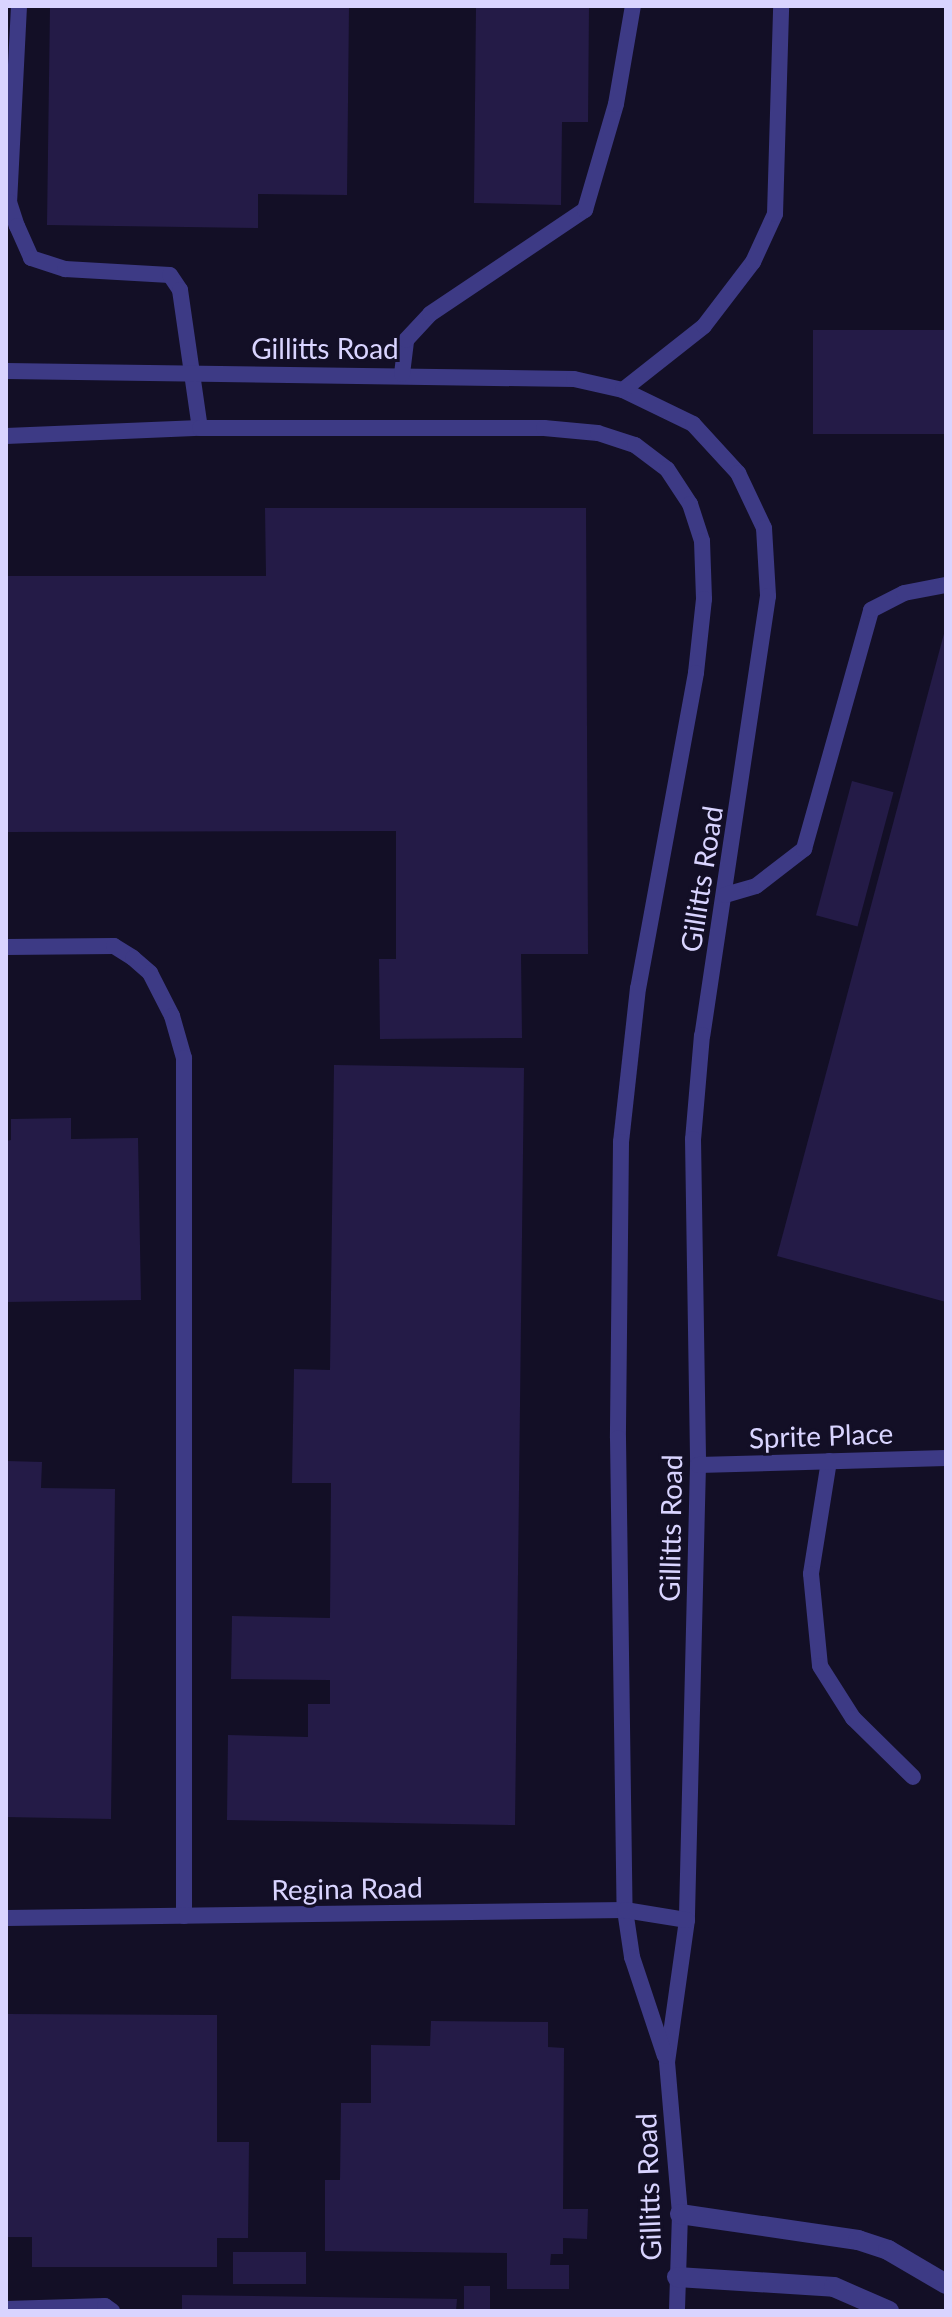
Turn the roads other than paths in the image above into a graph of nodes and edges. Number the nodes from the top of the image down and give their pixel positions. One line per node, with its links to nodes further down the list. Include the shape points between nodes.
1 (19, 6): 5 (lane, via 9,202 31,258 65,269 170,275 180,290)
2 (633, 6): 6 (lane, via 616,104 585,210 430,314 406,340)
3 (781, 6): 7 (lane, via 775,214 753,262 704,326)
4 (6, 371): 5 (lane, Gillitts Road)
5 (192, 373): 6 (lane, Gillitts Road); 8 (lane)
6 (402, 374): 7 (lane, Gillitts Road, via 574,379)
7 (623, 390): 11 (lane, Gillitts Road, via 666,407 719,446 753,498 764,528 768,596)
8 (200, 428): 9 (lane, Gillitts Road); 17 (lane, Gillitts Road, via 544,428 598,433 635,445 667,469 690,504 702,541 704,599 696,673 638,988 621,1142 618,1438)
9 (6, 436)
10 (946, 585): 11 (lane, via 904,593 871,610 804,849 756,886)
11 (725, 895): 15 (lane, Gillitts Road, via 702,1035 693,1139)
12 (6, 947): 18 (lane, via 114,946 150,973 172,1016 184,1058)
13 (946, 1458): 14 (lane, Sprite Place)
14 (829, 1461): 15 (lane, Sprite Place); 16 (lane, via 811,1574 820,1666 853,1718)
15 (698, 1465): 20 (lane, Gillitts Road)
16 (913, 1777)
17 (625, 1910): 18 (lane, Regina Road); 20 (lane, Regina Road); 21 (lane, Gillitts Road, via 632,1957)
18 (184, 1916): 19 (lane, Regina Road)
19 (6, 1918)
20 (687, 1920): 21 (lane, Gillitts Road)
21 (667, 2062): 22 (lane, Gillitts Road)
22 (680, 2214): 23 (lane, Gillitts Road); 24 (street, via 858,2240 888,2250)
23 (677, 2277): 27 (lane, Gillitts Road); 28 (street, via 834,2287)
24 (946, 2284)
25 (6, 2309): 26 (lane, via 105,2306)
26 (112, 2311)
27 (677, 2311)
28 (889, 2311)

